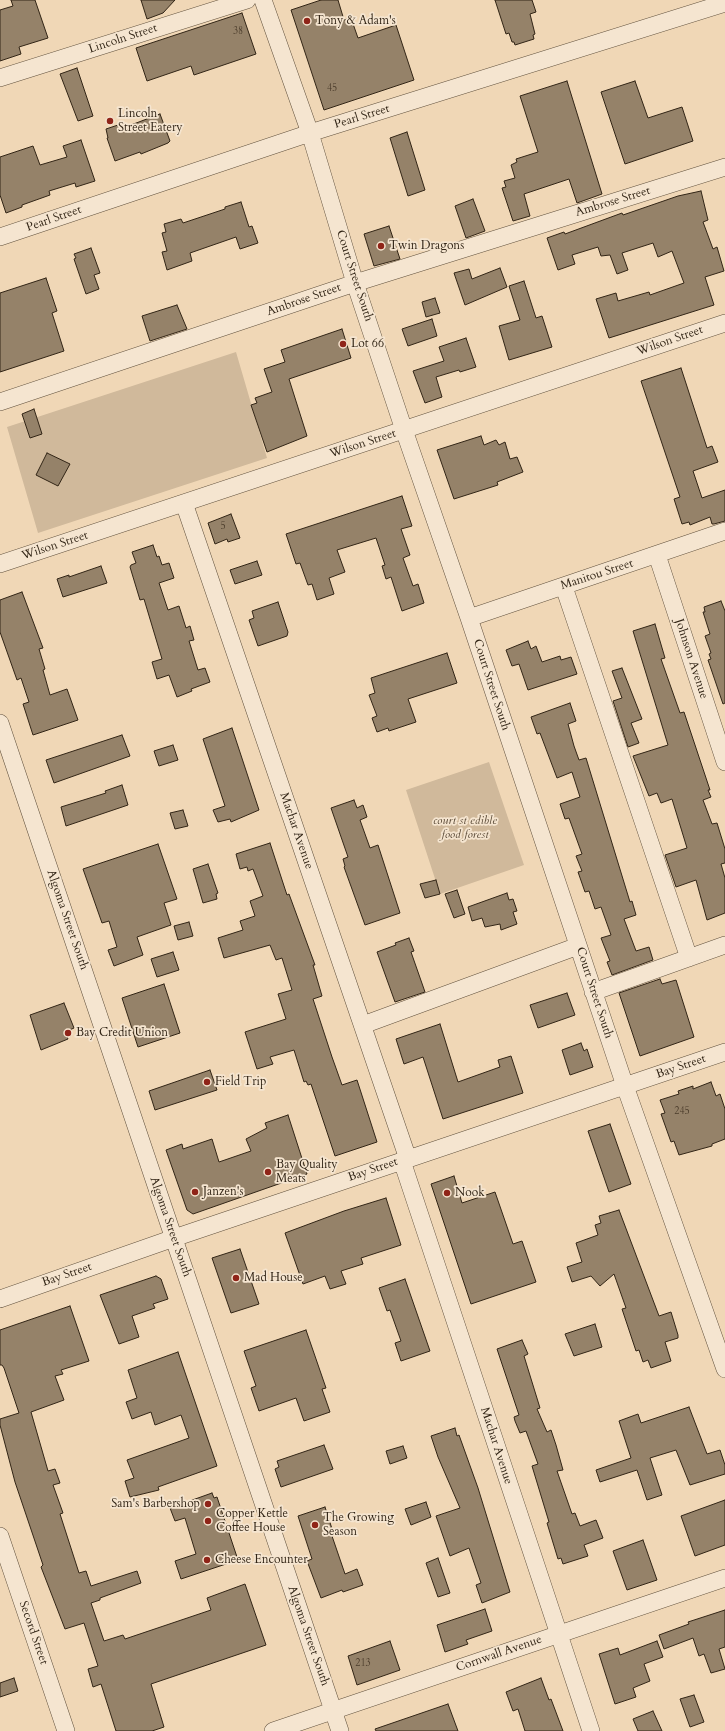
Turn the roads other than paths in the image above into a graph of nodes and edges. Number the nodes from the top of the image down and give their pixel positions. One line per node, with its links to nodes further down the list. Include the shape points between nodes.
1 (247, 0): 4 (street, Lincoln Street)
2 (263, 0): 5 (street, Court Street South)
3 (725, 3): 5 (street, Pearl Street)
4 (0, 78)
5 (310, 133): 7 (street, Pearl Street); 8 (street, Court Street South)
6 (725, 167): 8 (street, Ambrose Street)
7 (0, 237)
8 (356, 283): 10 (street, Ambrose Street); 11 (street, Court Street South)
9 (725, 323): 11 (street, Wilson Street)
10 (0, 402)
11 (404, 430): 12 (street, Wilson Street); 17 (street, Court Street South)
12 (184, 503): 15 (street, Wilson Street); 24 (street, Machar Avenue)
13 (725, 531): 14 (street, Manitou Street)
14 (657, 555): 16 (street, Manitou Street); 19 (street, Johnson Avenue)
15 (0, 564)
16 (564, 587): 17 (street, Manitou Street); 22 (street)
17 (469, 618): 21 (street, Court Street South)
18 (0, 723): 28 (street, Algoma Street South)
19 (725, 762)
20 (725, 945): 22 (street)
21 (578, 946): 23 (street, Court Street South); 24 (street)
22 (689, 958): 23 (street)
23 (593, 992): 26 (street, Court Street South)
24 (363, 1025): 27 (street, Machar Avenue)
25 (725, 1052): 26 (street, Bay Street)
26 (625, 1086): 27 (street, Bay Street); 30 (street, Court Street South)
27 (405, 1160): 28 (street, Bay Street); 33 (street, Machar Avenue)
28 (174, 1238): 29 (street, Bay Street); 34 (street, Algoma Street South)
29 (0, 1298)
30 (725, 1369)
31 (0, 1536): 35 (street, Secord Street)
32 (725, 1578): 33 (street, Cornwall Avenue)
33 (558, 1634): 34 (street, Cornwall Avenue); 38 (street, Machar Avenue)
34 (333, 1710): 36 (street, Cornwall Avenue); 37 (street, Algoma Street South)
35 (66, 1731)
36 (273, 1731)
37 (340, 1731)
38 (591, 1731)

